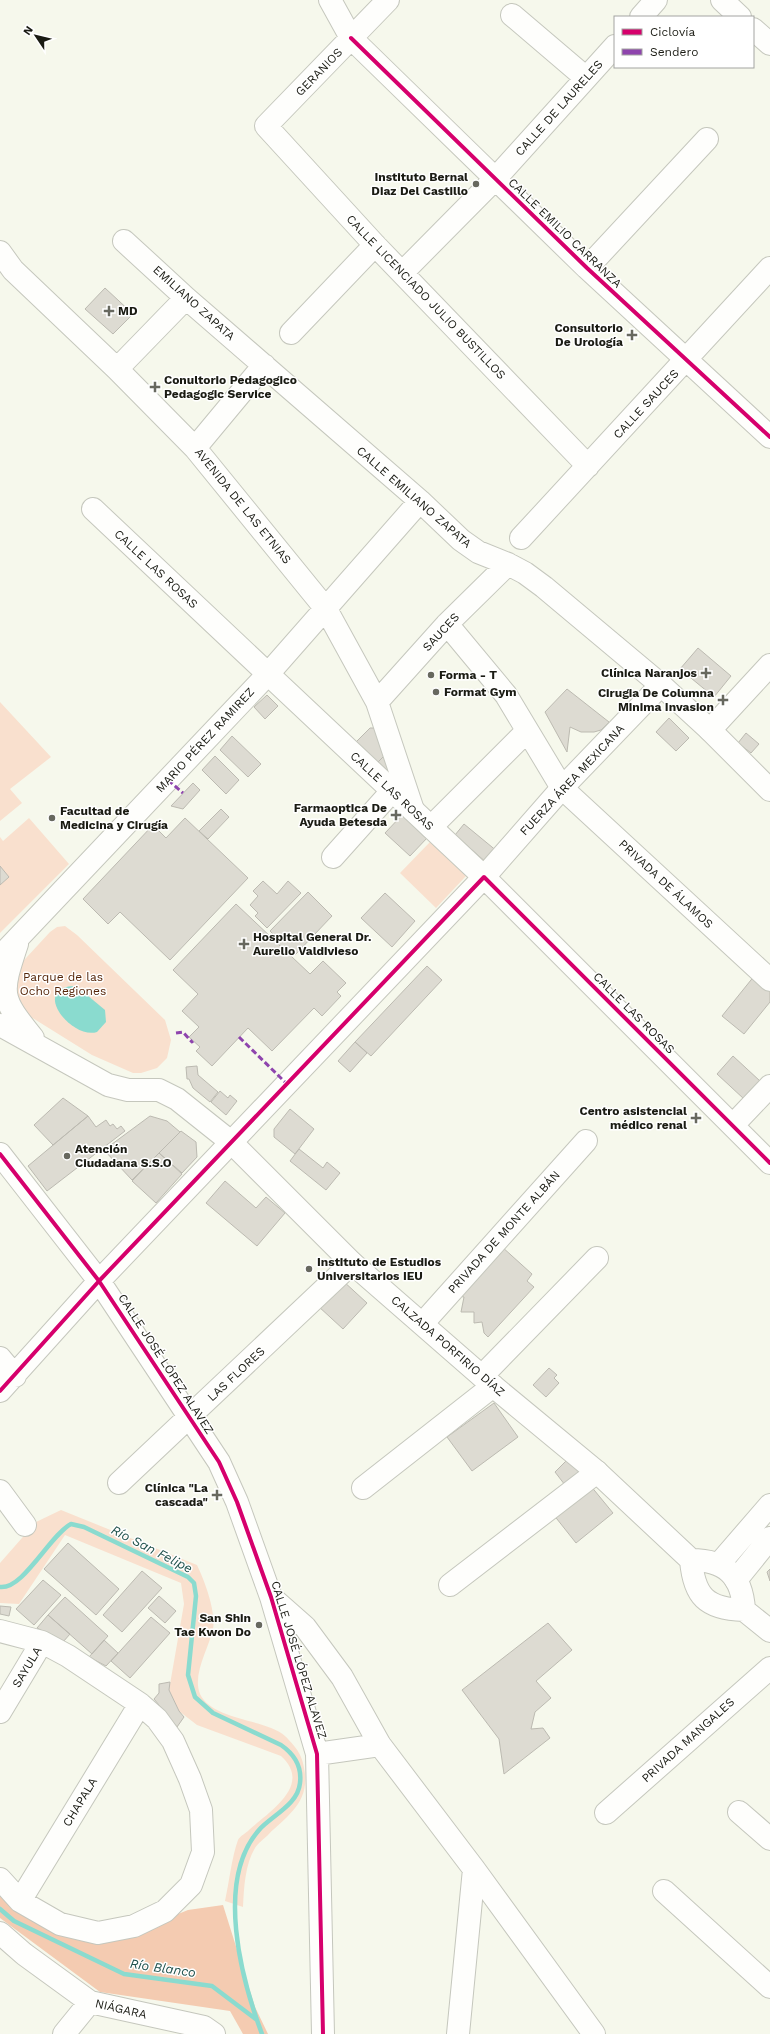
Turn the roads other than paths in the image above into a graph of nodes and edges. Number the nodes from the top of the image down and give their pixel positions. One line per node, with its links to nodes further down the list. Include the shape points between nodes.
1 (330, 0): 9 (street, CALLE EMILIO CARRANZA)
2 (388, 0): 9 (street, GERANIOS)
3 (656, 0): 6 (street)
4 (722, 0): 7 (street)
5 (512, 15): 12 (street)
6 (642, 16)
7 (739, 16)
8 (754, 30): 10 (street)
9 (351, 38): 13 (street, GERANIOS); 15 (street, CALLE EMILIO CARRANZA)
10 (770, 44)
11 (614, 47): 12 (street, CALLE DE LAURELES)
12 (586, 78): 15 (street, CALLE DE LAURELES)
13 (266, 126): 17 (street, CALLE LICENCIADO JULIO BUSTILLOS)
14 (707, 140): 19 (street)
15 (495, 179): 19 (street, CALLE EMILIO CARRANZA); 21 (street, CALLE DE LAURELES)
16 (124, 241): 22 (street, EMILIANO ZAPATA)
17 (375, 245): 21 (street, CALLE LICENCIADO JULIO BUSTILLOS); 23 (street)
18 (0, 252): 26 (street, AVENIDA DE LAS ETNIAS, via 13,270)
19 (586, 268): 24 (street, CALLE EMILIO CARRANZA)
20 (770, 268): 24 (street, CALLE SAUCES)
21 (402, 273): 29 (street, CALLE LICENCIADO JULIO BUSTILLOS)
22 (186, 298): 25 (street, EMILIANO ZAPATA); 26 (street)
23 (291, 333)
24 (686, 361): 27 (street, CALLE EMILIO CARRANZA); 29 (street, CALLE SAUCES)
25 (264, 365): 28 (street); 30 (street, CALLE EMILIANO ZAPATA)
26 (117, 369): 28 (street, AVENIDA DE LAS ETNIAS)
27 (770, 437)
28 (195, 448): 34 (street, AVENIDA DE LAS ETNIAS)
29 (588, 466): 32 (street, CALLE SAUCES)
30 (420, 501): 33 (street, CALLE EMILIANO ZAPATA, via 461,540 478,552); 34 (street, MARIO PÉREZ RAMIREZ)
31 (93, 509): 37 (street, CALLE LAS ROSAS)
32 (522, 538)
33 (508, 564): 35 (street, SAUCES); 38 (street, CALLE EMILIANO ZAPATA, via 544,587)
34 (326, 609): 37 (street, MARIO PÉREZ RAMIREZ); 39 (street, AVENIDA DE LAS ETNIAS)
35 (447, 624): 39 (street, SAUCES); 41 (street, PRIVADA DE ÁLAMOS, via 506,695)
36 (770, 665): 40 (street)
37 (268, 674): 44 (street, CALLE LAS ROSAS); 49 (street, MARIO PÉREZ RAMIREZ)
38 (661, 684): 40 (street, CALLE EMILIANO ZAPATA); 42 (street, FUERZA ÁREA MEXICANA)
39 (377, 702): 45 (street, AVENIDA DE LAS ETNIAS)
40 (710, 730): 43 (street, CALLE EMILIANO ZAPATA)
41 (527, 731): 42 (street, PRIVADA DE ÁLAMOS); 46 (street)
42 (562, 788): 48 (street, FUERZA ÁREA MEXICANA); 52 (street, PRIVADA DE ÁLAMOS)
43 (770, 790)
44 (392, 791): 45 (street, CALLE LAS ROSAS); 47 (street)
45 (413, 810): 46 (street, CALLE LAS ROSAS)
46 (431, 827): 48 (street, CALLE LAS ROSAS)
47 (333, 857)
48 (484, 877): 56 (street, CALLE LAS ROSAS); 58 (street, FUERZA ÁREA MEXICANA)
49 (22, 934): 50 (street); 51 (street, MARIO PÉREZ RAMIREZ); 54 (street, via 3,974 1,992 8,1009)
50 (0, 944)
51 (0, 957)
52 (770, 980)
53 (0, 1024): 54 (street, CALZADA PORFIRIO DÍAZ)
54 (42, 1048): 58 (street, CALZADA PORFIRIO DÍAZ, via 116,1088 159,1090 167,1093)
55 (770, 1086): 56 (street)
56 (733, 1125): 60 (street, CALLE LAS ROSAS)
57 (586, 1141): 64 (street, PRIVADA DE MONTE ALBÁN)
58 (231, 1142): 62 (street, CALZADA PORFIRIO DÍAZ); 63 (street, FUERZA ÁREA MEXICANA)
59 (0, 1154): 63 (street, CALLE JOSÉ LÓPEZ ALAVEZ)
60 (770, 1163)
61 (597, 1258): 67 (street)
62 (352, 1263): 64 (street, CALZADA PORFIRIO DÍAZ); 69 (street, LAS FLORES)
63 (100, 1281): 66 (street, FUERZA ÁREA MEXICANA); 69 (street, CALLE JOSÉ LÓPEZ ALAVEZ)
64 (423, 1323): 67 (street, CALZADA PORFIRIO DÍAZ)
65 (0, 1358): 66 (street)
66 (15, 1376): 68 (street, FUERZA ÁREA MEXICANA)
67 (488, 1381): 70 (street, CALZADA PORFIRIO DÍAZ); 72 (street)
68 (0, 1391)
69 (190, 1417): 71 (street, LAS FLORES); 81 (street, CALLE JOSÉ LÓPEZ ALAVEZ, via 219,1462 237,1502)
70 (597, 1472): 77 (street, CALZADA PORFIRIO DÍAZ); 80 (street)
71 (119, 1483)
72 (363, 1488)
73 (0, 1491): 75 (street)
74 (770, 1506): 78 (street)
75 (25, 1525)
76 (770, 1538): 79 (street)
77 (691, 1560): 78 (street, via 707,1560); 82 (street, via 695,1585 706,1599 721,1608)
78 (719, 1564): 79 (street)
79 (736, 1580): 82 (street, via 741,1590)
80 (450, 1586)
81 (271, 1597): 89 (street, via 305,1627 342,1678); 90 (street, CALLE JOSÉ LÓPEZ ALAVEZ)
82 (744, 1610): 84 (street)
83 (0, 1631): 85 (street)
84 (770, 1631)
85 (42, 1642): 87 (street, via 68,1656); 88 (street, SAYULA)
86 (770, 1668): 92 (street, PRIVADA MANGALES)
87 (140, 1704): 97 (street, CHAPALA); 97 (street, via 157,1720 173,1741 201,1810 203,1852 191,1885 165,1911 134,1926 98,1933 60,1924)
88 (0, 1712)
89 (380, 1745): 90 (street); 94 (street)
90 (317, 1754): 103 (street, CALLE JOSÉ LÓPEZ ALAVEZ)
91 (740, 1812): 93 (street)
92 (606, 1813)
93 (770, 1839)
94 (474, 1869): 104 (street); 105 (street)
95 (0, 1879): 97 (street)
96 (664, 1891): 99 (street)
97 (20, 1901)
98 (2, 1939): 100 (street, NIÁGARA)
99 (769, 1984)
100 (90, 2002): 101 (street); 102 (street, NIÁGARA, via 204,2027)
101 (64, 2034)
102 (214, 2034)
103 (323, 2034)
104 (458, 2034)
105 (594, 2034)

